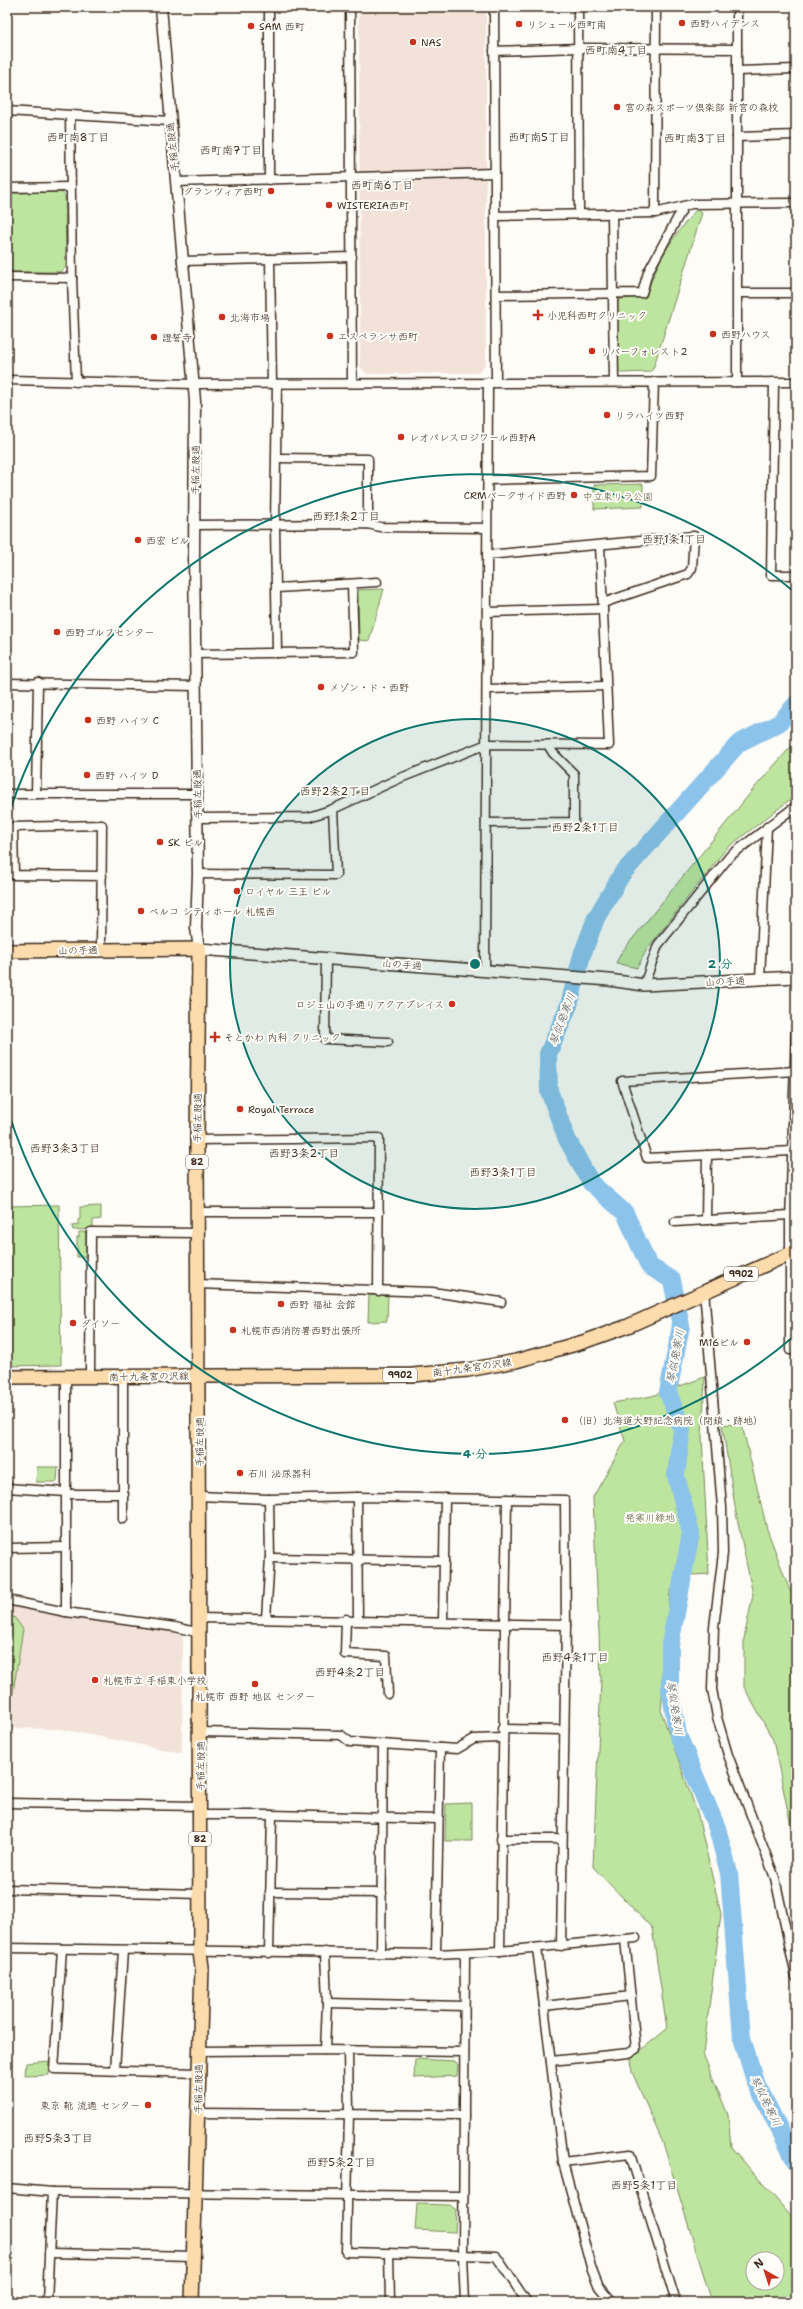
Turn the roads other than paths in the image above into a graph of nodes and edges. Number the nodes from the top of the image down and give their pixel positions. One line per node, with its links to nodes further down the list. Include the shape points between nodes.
1 (161, 7): 16 (street, 手稲左股通)
2 (269, 7): 21 (street)
3 (350, 7): 20 (street)
4 (494, 7): 11 (street)
5 (578, 7): 8 (street)
6 (656, 7): 10 (street)
7 (737, 7): 9 (street)
8 (578, 48): 10 (street); 11 (street); 30 (street)
9 (737, 49): 10 (street); 13 (street)
10 (656, 50): 29 (street)
11 (494, 51): 19 (street)
12 (796, 69): 13 (street)
13 (737, 71): 18 (street)
14 (7, 111): 15 (street)
15 (70, 114): 16 (street); 23 (street)
16 (169, 121): 22 (street, 手稲左股通)
17 (796, 135): 18 (street)
18 (737, 137): 26 (street)
19 (495, 173): 20 (street); 31 (street)
20 (350, 178): 21 (street); 32 (street)
21 (269, 180): 22 (street)
22 (176, 182): 34 (street, 手稲左股通)
23 (70, 187): 24 (street); 36 (street)
24 (7, 188)
25 (796, 203): 26 (street)
26 (737, 204): 27 (street); 38 (street)
27 (684, 206): 29 (street); 37 (street, via 648,272 642,293)
28 (612, 213): 29 (street); 30 (street); 37 (street)
29 (655, 213)
30 (579, 214): 31 (street)
31 (495, 216): 40 (street)
32 (352, 257): 33 (street); 49 (street)
33 (270, 258): 34 (street); 51 (street)
34 (182, 261): 50 (street, 手稲左股通)
35 (7, 277): 36 (street)
36 (72, 278): 42 (street)
37 (612, 292): 40 (street); 44 (street)
38 (738, 293): 39 (street); 46 (street)
39 (796, 293)
40 (496, 295): 43 (street)
41 (7, 380): 42 (street)
42 (76, 382): 50 (street)
43 (492, 382): 44 (street); 49 (street); 53 (street)
44 (614, 382): 45 (street)
45 (654, 382): 46 (street); 53 (street, via 651,476)
46 (737, 382): 47 (street)
47 (774, 382): 48 (street); 60 (street, via 771,575)
48 (796, 382)
49 (352, 383): 51 (street)
50 (194, 384): 51 (street); 56 (street, 手稲左股通)
51 (275, 384): 52 (street)
52 (277, 458): 54 (street); 55 (street, via 368,459)
53 (487, 480): 57 (street)
54 (275, 524): 55 (street); 56 (street); 63 (street)
55 (368, 524): 57 (street, via 380,527)
56 (194, 525): 67 (street, 手稲左股通)
57 (486, 528): 59 (street)
58 (600, 546): 59 (street); 64 (street); 64 (street, via 694,536 692,568 688,574)
59 (487, 555): 65 (street)
60 (796, 574)
61 (377, 582): 62 (street)
62 (352, 585): 63 (street); 66 (street, via 354,652)
63 (277, 588): 66 (street)
64 (603, 606): 65 (street); 71 (street)
65 (487, 612): 72 (street)
66 (277, 653): 67 (street)
67 (195, 654): 70 (street, 手稲左股通)
68 (38, 682): 69 (street); 70 (street); 76 (street)
69 (7, 683)
70 (196, 686): 77 (street, 手稲左股通)
71 (606, 686): 72 (street); 74 (street, via 608,745)
72 (487, 689): 73 (street)
73 (487, 744): 74 (street); 79 (street, via 398,779); 81 (street)
74 (548, 745): 81 (street, via 574,774 574,822)
75 (7, 794): 76 (street)
76 (36, 794): 77 (street)
77 (197, 794): 80 (street, 手稲左股通)
78 (796, 806): 82 (street)
79 (333, 809): 80 (street, via 309,817); 83 (street, via 336,875)
80 (198, 818): 83 (street, 手稲左股通)
81 (486, 823): 89 (street)
82 (767, 828): 91 (street); 92 (street, via 730,856 658,945)
83 (198, 874): 86 (street, 手稲左股通, via 196,928)
84 (102, 876): 84 (street, via 102,825 13,827 14,875); 85 (street)
85 (102, 949): 86 (main road, 山の手通); 87 (main road, 山の手通)
86 (200, 949): 88 (main road, 山の手通); 97 (main road, 手稲左股通 / 82)
87 (7, 951)
88 (326, 958): 89 (main road, 山の手通); 94 (street, via 325,1039)
89 (484, 970): 92 (main road, 山の手通, via 609,980)
90 (796, 977): 91 (main road, 山の手通)
91 (760, 979): 92 (main road, 山の手通)
92 (644, 986)
93 (796, 1026): 95 (street)
94 (388, 1042)
95 (795, 1071): 96 (street); 99 (street, via 622,1080 647,1158)
96 (794, 1138): 98 (street)
97 (197, 1140): 100 (main road, 手稲左股通 / 82); 101 (street, via 379,1138)
98 (792, 1151): 99 (street); 102 (street)
99 (706, 1155): 103 (street)
100 (198, 1212): 101 (street); 105 (main road, 手稲左股通 / 82)
101 (379, 1212): 109 (street)
102 (790, 1215): 103 (street); 106 (street)
103 (706, 1220): 104 (street)
104 (675, 1222)
105 (198, 1233): 107 (main road, 手稲左股通 / 82); 114 (street, via 91,1232)
106 (794, 1252): 108 (main road, 南十九条宮の沢線 / 9902); 111 (street)
107 (197, 1284): 109 (street); 113 (main road, 手稲左股通 / 82)
108 (704, 1290): 113 (main road, 南十九条宮の沢線 / 9902, via 596,1338 516,1361 468,1370 412,1375); 174 (street, via 722,1507 722,1553 714,1627 712,1689 716,1717 728,1755 775,1878)
109 (378, 1291): 110 (street, via 432,1292)
110 (501, 1302)
111 (793, 1304): 112 (street, via 790,1350)
112 (796, 1350)
113 (199, 1375): 115 (main road, 南十九条宮の沢線 / 9902); 121 (main road, 手稲左股通 / 82)
114 (90, 1376): 115 (main road, 南十九条宮の沢線 / 9902); 117 (main road, 南十九条宮の沢線 / 9902)
115 (123, 1376): 120 (street)
116 (7, 1377): 117 (main road, 南十九条宮の沢線 / 9902)
117 (66, 1377): 119 (street)
118 (7, 1488): 119 (street)
119 (66, 1493): 120 (street); 127 (street)
120 (124, 1494): 126 (street)
121 (199, 1496): 124 (street); 134 (main road, 手稲左股通 / 82)
122 (357, 1498): 123 (street); 124 (street); 130 (street)
123 (445, 1498): 125 (street); 131 (street)
124 (269, 1499): 129 (street)
125 (507, 1499): 139 (street); 140 (street, via 565,1500)
126 (123, 1519)
127 (66, 1547): 128 (street); 133 (street)
128 (7, 1548)
129 (270, 1558): 130 (street); 135 (street)
130 (358, 1561): 131 (street); 137 (street)
131 (444, 1561): 138 (street)
132 (7, 1600): 133 (street)
133 (66, 1612): 141 (street, via 175,1627)
134 (200, 1618): 135 (street); 141 (main road, 手稲左股通 / 82)
135 (266, 1618): 136 (street)
136 (346, 1620): 137 (street); 142 (street, via 345,1654 386,1656)
137 (358, 1620): 138 (street)
138 (443, 1621): 139 (street)
139 (505, 1622): 140 (street); 143 (street)
140 (566, 1625): 144 (street)
141 (200, 1633): 145 (main road, 手稲左股通 / 82)
142 (388, 1694)
143 (502, 1730): 144 (street); 146 (street)
144 (564, 1730): 155 (street)
145 (200, 1732): 147 (street, via 341,1735 350,1742); 150 (main road, 手稲左股通 / 82)
146 (502, 1738): 148 (street, via 474,1739 457,1748); 154 (street)
147 (383, 1745): 148 (street); 152 (street)
148 (440, 1748): 153 (street)
149 (7, 1803): 150 (street)
150 (200, 1811): 151 (street); 159 (main road, 手稲左股通 / 82)
151 (272, 1815): 152 (street); 157 (street)
152 (382, 1818): 153 (street); 158 (street)
153 (438, 1819): 173 (street)
154 (501, 1839): 155 (street); 167 (street)
155 (562, 1839): 162 (street)
156 (7, 1889): 159 (street)
157 (270, 1892): 158 (street); 170 (street)
158 (382, 1893): 171 (street)
159 (200, 1894): 168 (main road, 手稲左股通 / 82)
160 (636, 1938): 161 (street)
161 (625, 1939): 162 (street); 175 (street)
162 (561, 1946): 164 (street)
163 (7, 1948): 165 (street)
164 (537, 1948): 167 (street); 178 (street)
165 (62, 1949): 166 (street); 184 (street, via 54,2069)
166 (123, 1951): 168 (street); 184 (street)
167 (500, 1951): 172 (street)
168 (200, 1952): 170 (street); 181 (main road, 手稲左股通 / 82, via 202,1967)
169 (325, 1952): 170 (street); 171 (street); 176 (street)
170 (269, 1953)
171 (381, 1953): 173 (street)
172 (465, 1953): 173 (street); 177 (street)
173 (436, 1954)
174 (796, 1977)
175 (632, 1996): 178 (street); 183 (street, via 636,2049 629,2053)
176 (327, 2003): 177 (street); 179 (street)
177 (464, 2006): 182 (street)
178 (544, 2006): 183 (street)
179 (325, 2050): 180 (street); 181 (street)
180 (348, 2050): 182 (street); 187 (street)
181 (198, 2051): 185 (main road, 手稲左股通 / 82)
182 (464, 2052): 188 (street)
183 (551, 2061): 189 (street)
184 (116, 2070): 185 (street)
185 (198, 2073): 186 (main road, 手稲左股通 / 82)
186 (197, 2113): 187 (street); 192 (main road, 手稲左股通 / 82)
187 (349, 2113): 188 (street); 193 (street)
188 (464, 2115): 194 (street)
189 (563, 2162): 204 (street, via 591,2266 599,2287); 205 (street, via 630,2154)
190 (7, 2188): 191 (street)
191 (52, 2192): 192 (street); 195 (street)
192 (196, 2192): 193 (street); 198 (main road, 手稲左股通 / 82)
193 (348, 2195): 194 (street); 196 (street, via 346,2252)
194 (463, 2196): 197 (street)
195 (49, 2253): 198 (street); 199 (street)
196 (389, 2253): 197 (street); 201 (street)
197 (463, 2255): 202 (street); 203 (street, via 496,2256)
198 (195, 2256): 200 (main road, 手稲左股通 / 82)
199 (47, 2302)
200 (192, 2302)
201 (390, 2302)
202 (465, 2302)
203 (527, 2302)
204 (612, 2302)
205 (676, 2302)

